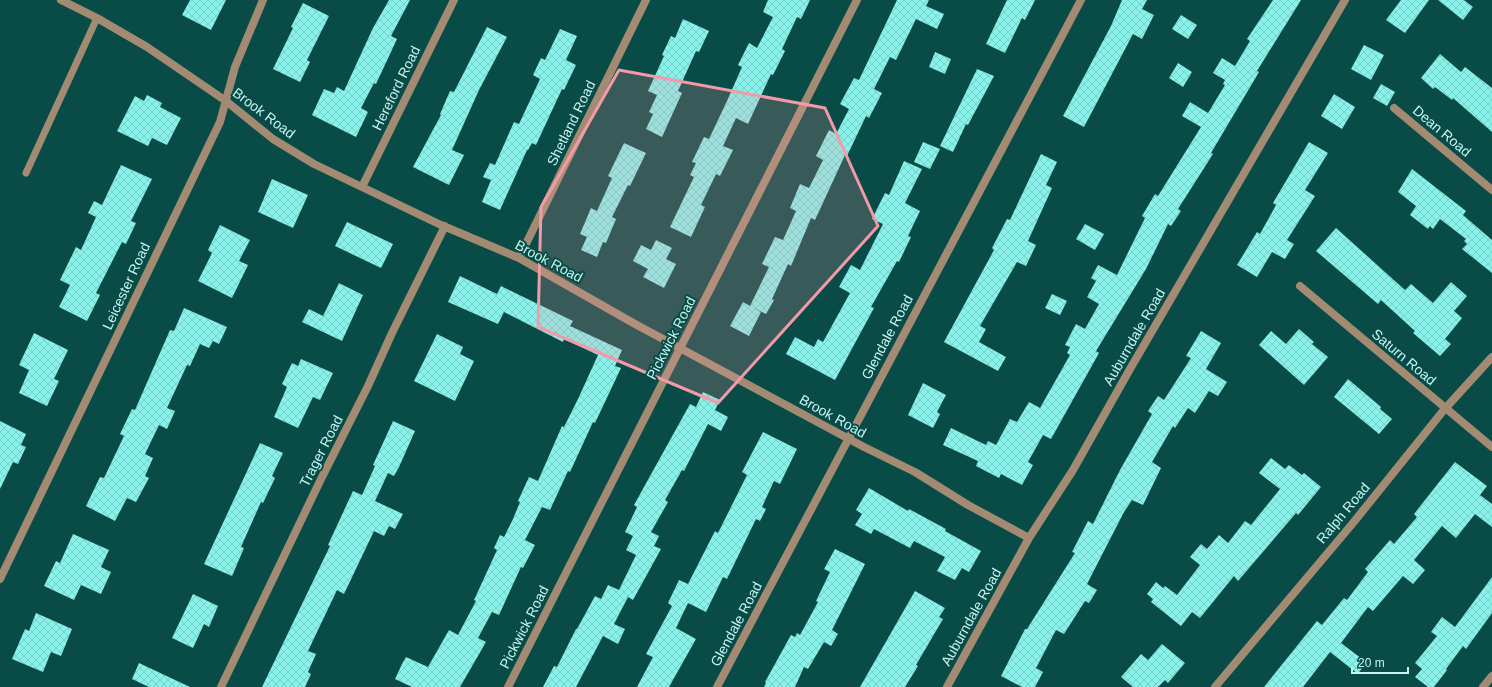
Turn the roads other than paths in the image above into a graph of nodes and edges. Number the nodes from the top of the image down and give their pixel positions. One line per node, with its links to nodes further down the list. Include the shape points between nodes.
1 (61, 0): 8 (street, Brook Road)
2 (264, 0): 9 (street, Leicester Road, via 234,67)
3 (454, 0): 12 (street, Hereford Road)
4 (646, 0): 15 (street, Shetland Road)
5 (857, 0): 17 (street, Pickwick Road)
6 (1080, 0): 20 (street, Glendale Road)
7 (1345, 0): 22 (street, Auburndale Road, via 1073,470)
8 (97, 18): 9 (street, Brook Road, via 147,47); 11 (lane)
9 (226, 101): 12 (street, Brook Road, via 273,139 314,164); 23 (street, Leicester Road, via 220,122)
10 (1394, 108): 13 (street, Dean Road)
11 (26, 173)
12 (362, 187): 14 (street, Brook Road)
13 (1492, 190)
14 (444, 226): 15 (street, Brook Road); 25 (street, Trager Road)
15 (519, 258): 17 (street, Brook Road)
16 (1300, 286): 19 (street, Saturn Road)
17 (680, 348): 20 (street, Brook Road); 26 (street, Pickwick Road)
18 (1492, 357): 19 (street, Ralph Road)
19 (1446, 408): 21 (street, Saturn Road); 29 (street, Ralph Road)
20 (848, 439): 22 (street, Brook Road, via 915,472 968,505); 27 (street, Glendale Road)
21 (1492, 447)
22 (1029, 538): 28 (street, Auburndale Road)
23 (0, 579)
24 (1492, 676): 30 (street)
25 (221, 687)
26 (508, 687)
27 (717, 687)
28 (948, 687)
29 (1215, 687)
30 (1482, 687)

